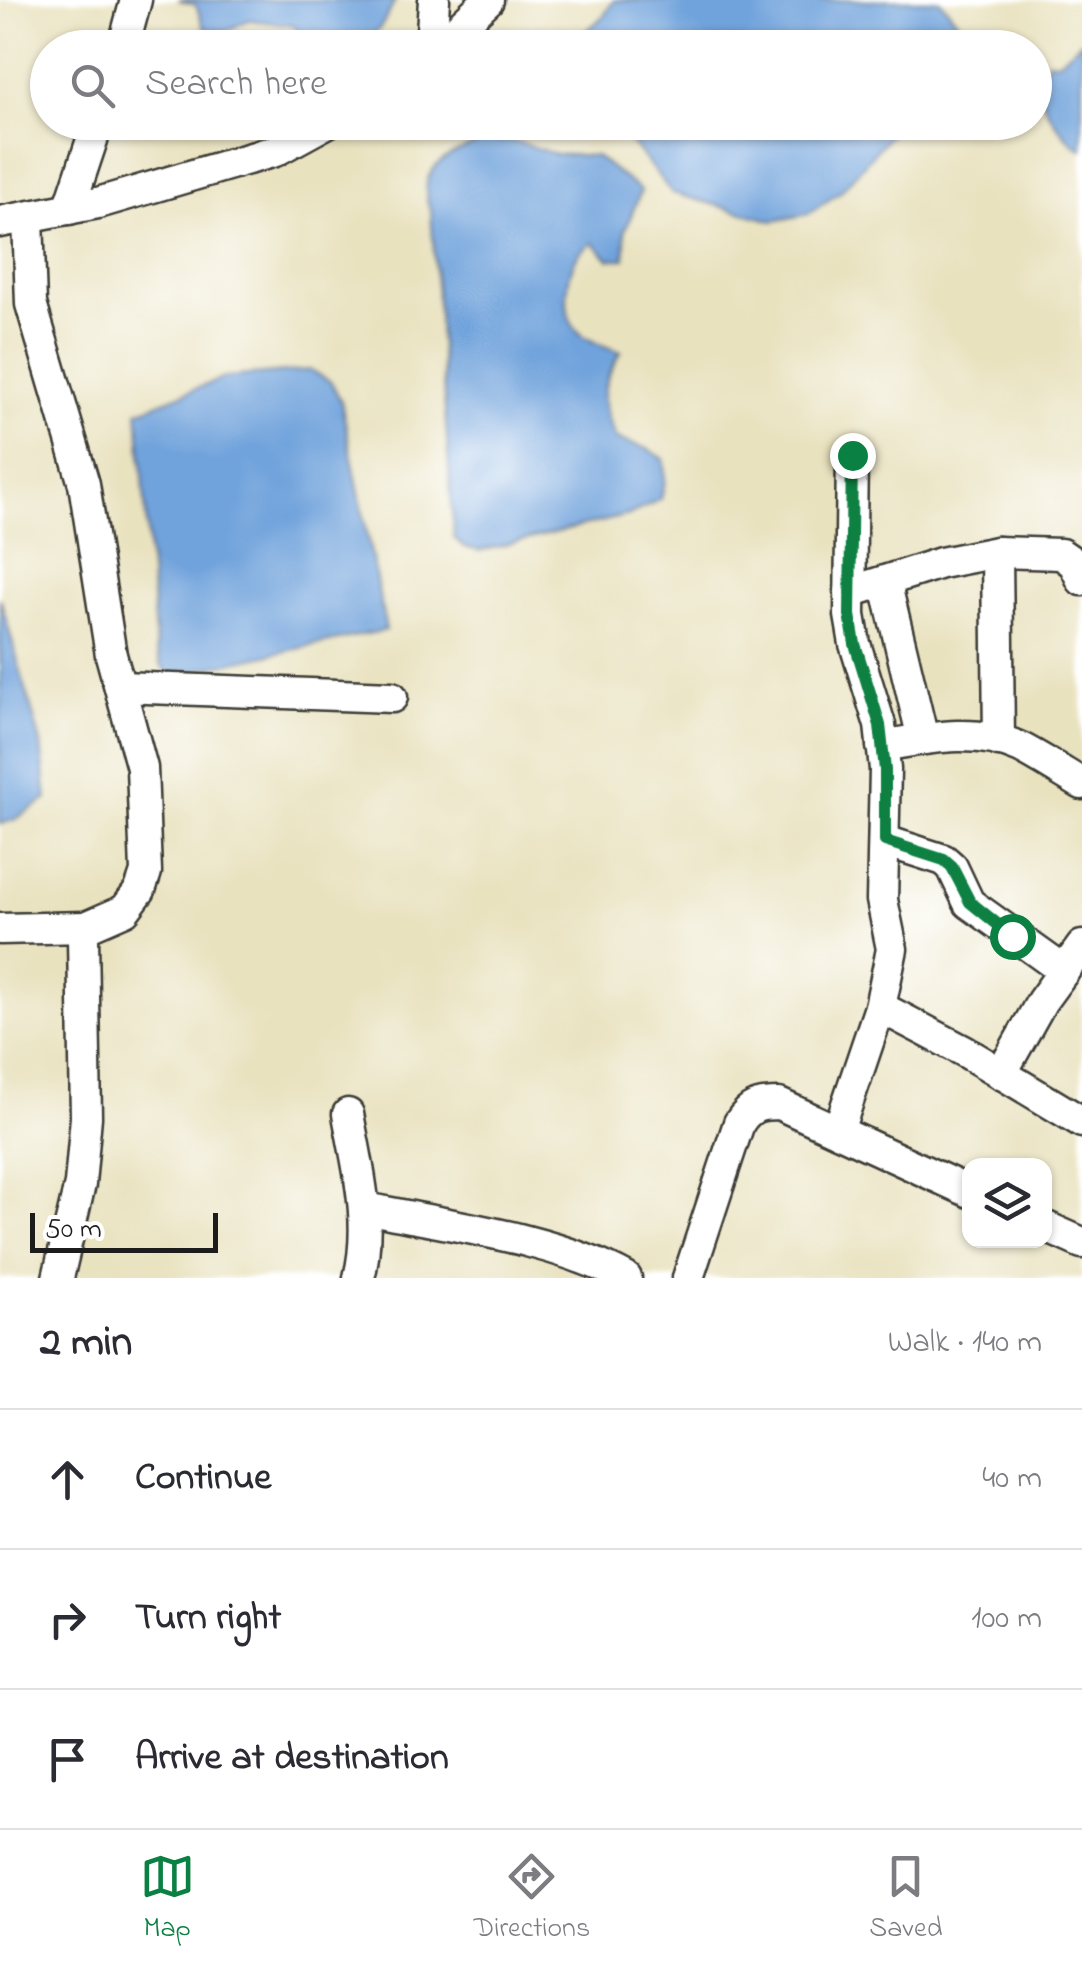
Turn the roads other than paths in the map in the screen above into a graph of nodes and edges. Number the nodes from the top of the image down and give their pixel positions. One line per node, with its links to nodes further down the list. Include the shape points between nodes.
1 (136, 0): 4 (street)
2 (434, 0): 5 (street)
3 (488, 0): 6 (street)
4 (128, 30)
5 (434, 30)
6 (454, 30)
7 (92, 140): 9 (street)
8 (296, 140): 9 (street, via 275,152)
9 (69, 209): 10 (street)
10 (14, 220): 16 (street, via 31,304 84,484)
11 (852, 455): 15 (street)
12 (998, 552): 13 (street); 14 (street, via 1061,554); 19 (street)
13 (884, 580): 15 (street); 18 (street)
14 (1082, 580)
15 (850, 592): 20 (street, via 855,644)
16 (120, 687): 17 (street); 23 (street, via 142,768 146,872 125,910)
17 (392, 697)
18 (923, 739): 19 (street); 20 (street)
19 (999, 741): 21 (street)
20 (882, 746): 22 (street)
21 (1082, 784)
22 (885, 841): 26 (street, via 944,860 986,918); 27 (street, via 882,900 892,949)
23 (86, 927): 24 (street); 36 (street, via 86,1117 80,1184)
24 (0, 930)
25 (1082, 946): 26 (street)
26 (1064, 971): 28 (street)
27 (880, 1007): 28 (street); 31 (street)
28 (1001, 1074): 30 (street)
29 (348, 1114): 33 (street)
30 (1082, 1122)
31 (838, 1131): 32 (street); 39 (street, via 778,1104 748,1109)
32 (962, 1188)
33 (365, 1208): 37 (street); 38 (street, via 547,1248 598,1262)
34 (1052, 1230): 35 (street)
35 (1082, 1243)
36 (58, 1278)
37 (360, 1278)
38 (626, 1278)
39 (688, 1278)

